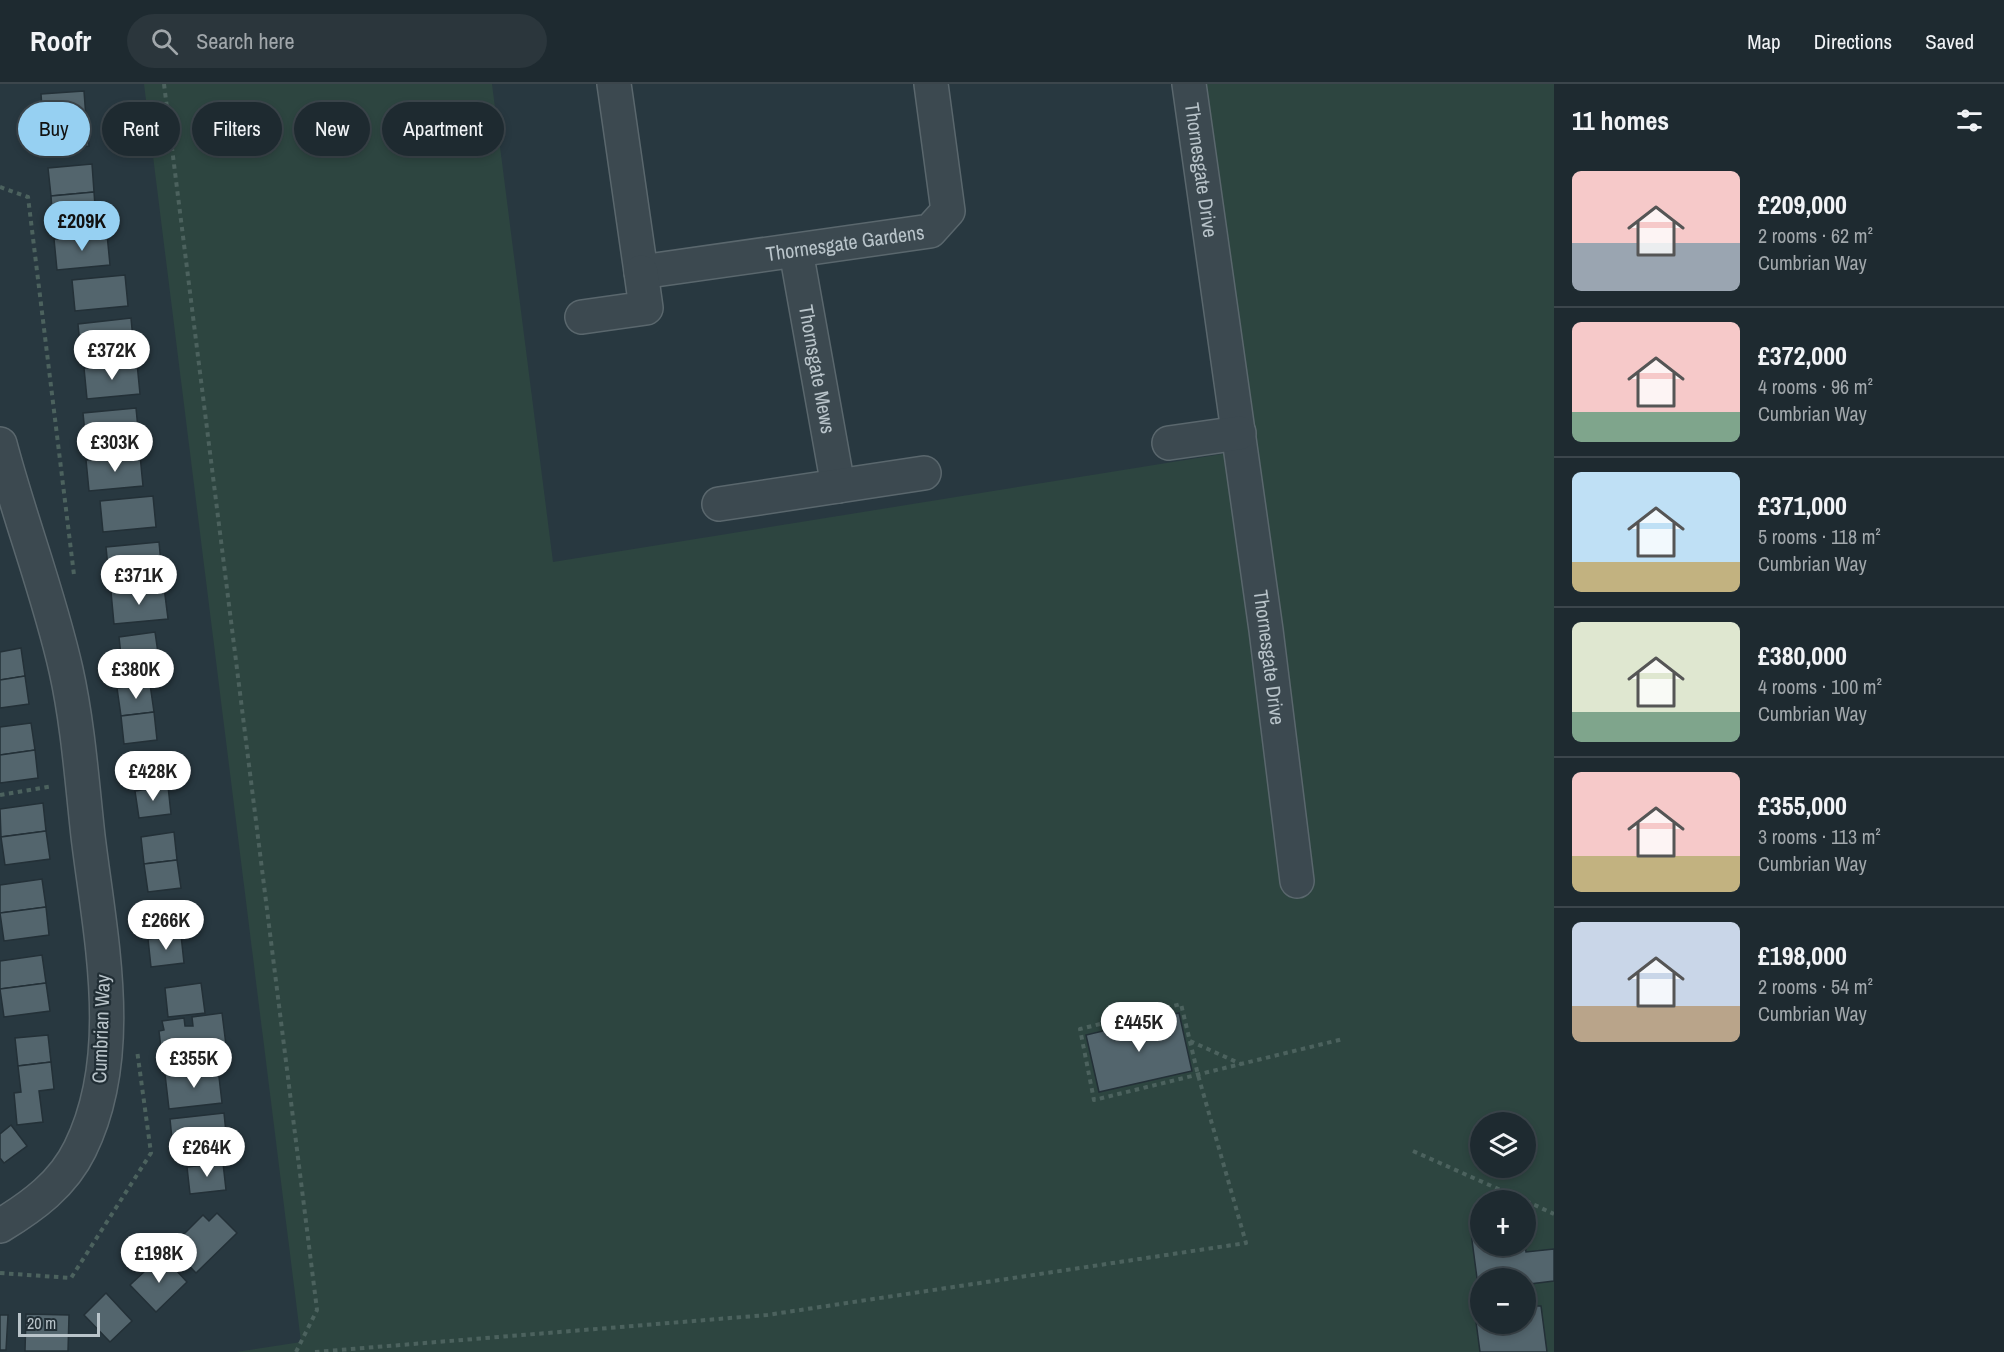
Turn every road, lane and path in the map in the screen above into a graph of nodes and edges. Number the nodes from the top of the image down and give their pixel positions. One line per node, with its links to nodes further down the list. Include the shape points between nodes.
1 (164, 84): 28 (path, via 317,1310)
2 (614, 84): 7 (street)
3 (931, 84): 6 (street, Thornesgate Gardens, via 948,211 930,231)
4 (1189, 84): 9 (street, Thornesgate Drive)
5 (0, 187): 15 (path, via 28,197)
6 (796, 251): 7 (street, Thornesgate Gardens); 13 (street, Thornsgate Mews)
7 (641, 272): 8 (street, via 646,308)
8 (582, 317)
9 (1239, 433): 10 (street); 18 (street, Thornesgate Drive)
10 (1169, 442)
11 (0, 444): 16 (street, Cumbrian Way, via 66,671)
12 (924, 473): 13 (street)
13 (838, 486): 14 (street)
14 (719, 504)
15 (75, 585)
16 (82, 782): 17 (path); 27 (street, Cumbrian Way, via 104,985 104,1055 97,1106 80,1150 55,1187)
17 (0, 795)
18 (1297, 881)
19 (1344, 1039): 21 (path)
20 (1190, 1040): 21 (path); 22 (path); 22 (path, via 1181,1004 1080,1029 1094,1100)
21 (1242, 1064): 22 (path)
22 (1198, 1075): 29 (path, via 1246,1243 767,1315)
23 (1413, 1151): 24 (path)
24 (1501, 1190)
25 (1536, 1206): 26 (path)
26 (1554, 1214)
27 (0, 1226)
28 (296, 1352)
29 (315, 1352)

